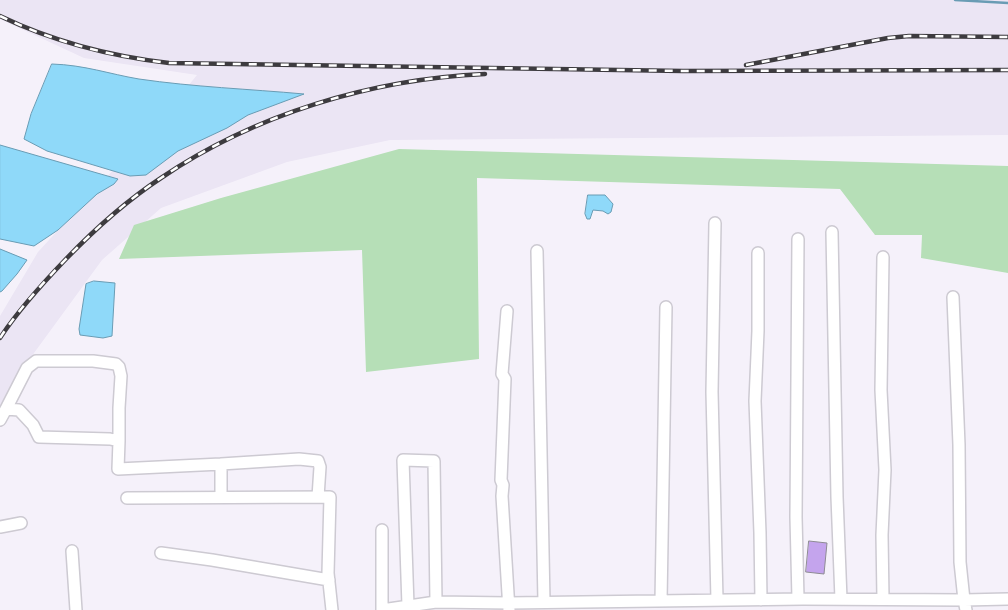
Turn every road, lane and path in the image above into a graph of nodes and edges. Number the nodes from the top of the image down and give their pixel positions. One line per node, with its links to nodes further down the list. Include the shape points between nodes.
1 (715, 223): 29 (street, via 712,401)
2 (832, 232): 26 (street)
3 (798, 239): 24 (street)
4 (537, 251): 33 (street)
5 (758, 253): 30 (street, via 755,401)
6 (882, 257): 27 (street)
7 (953, 297): 35 (street, via 960,562)
8 (666, 307): 31 (street)
9 (507, 311): 36 (street, via 502,374 501,480)
10 (6, 408): 11 (street); 12 (street, via 19,410 39,437); 12 (street, via 27,368 36,360 116,364 121,376)
11 (0, 420)
12 (119, 441): 13 (street, via 118,469)
13 (221, 464): 14 (street); 15 (street, via 299,459 318,461)
14 (222, 497): 15 (street); 16 (street)
15 (318, 497): 22 (street, via 330,497)
16 (127, 498)
17 (22, 523): 18 (street)
18 (0, 527)
19 (382, 530): 32 (street, via 382,610)
20 (72, 552): 37 (street)
21 (161, 553): 22 (street)
22 (329, 580): 38 (street)
23 (436, 598): 32 (street); 32 (street, via 434,460 402,460); 36 (street)
24 (798, 599): 25 (street); 30 (street)
25 (827, 599): 26 (street); 39 (street)
26 (841, 599): 27 (street)
27 (883, 599): 34 (street)
28 (1008, 599): 35 (street)
29 (717, 600): 30 (street); 31 (street)
30 (761, 600)
31 (661, 601): 33 (street)
32 (408, 602)
33 (544, 602): 36 (street)
34 (897, 604): 35 (street)
35 (965, 605)
36 (509, 606)
37 (76, 610)
38 (332, 610)
39 (822, 610)

